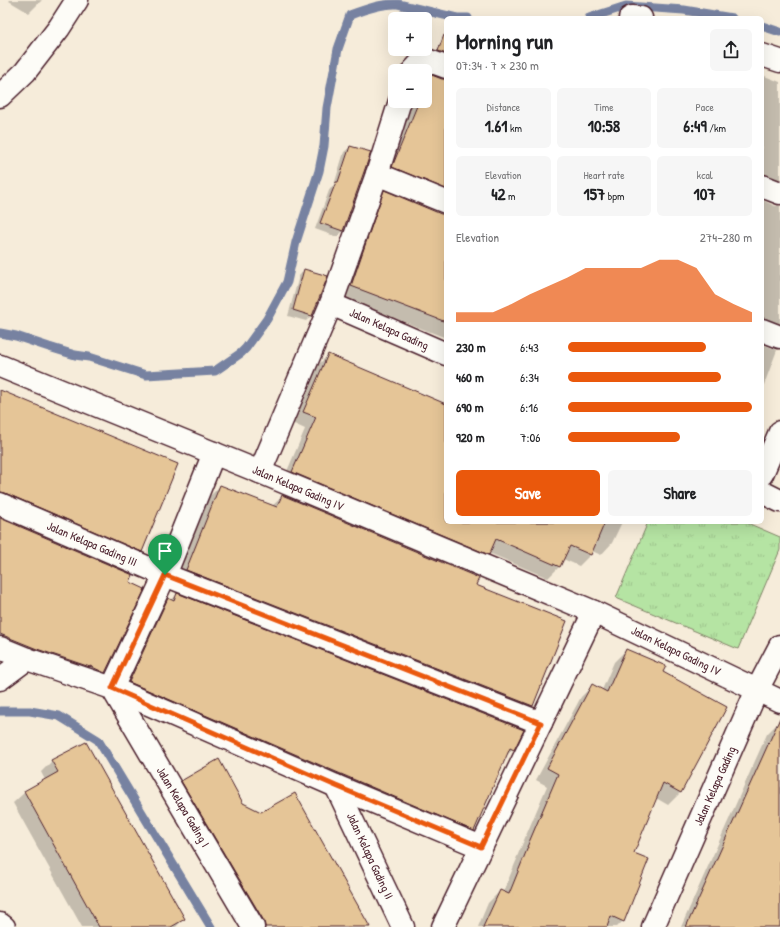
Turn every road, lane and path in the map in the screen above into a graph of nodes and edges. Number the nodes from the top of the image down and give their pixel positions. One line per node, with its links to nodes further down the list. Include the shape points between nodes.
1 (77, 0): 6 (street, via 25,72)
2 (764, 56): 3 (street)
3 (780, 61)
4 (432, 66): 5 (street)
5 (444, 67)
6 (0, 96)
7 (398, 108): 8 (street)
8 (377, 174): 11 (street); 12 (street)
9 (764, 187): 10 (street)
10 (780, 193)
11 (444, 201)
12 (331, 304): 15 (street, Jalan Kelapa Gading); 20 (street)
13 (764, 331): 14 (street)
14 (780, 337)
15 (444, 353)
16 (0, 366): 18 (street, Jalan Kelapa Gading IV)
17 (780, 432): 19 (street)
18 (214, 453): 20 (street, Jalan Kelapa Gading IV); 24 (street)
19 (764, 469)
20 (260, 472): 25 (street, Jalan Kelapa Gading IV)
21 (764, 493): 22 (street)
22 (780, 501)
23 (0, 504): 24 (street, Jalan Kelapa Gading III)
24 (165, 575): 30 (street); 33 (street, Jalan Kelapa Gading III)
25 (594, 612): 31 (street, Jalan Kelapa Gading IV); 33 (street)
26 (780, 646): 31 (street, Jalan Kelapa Gading)
27 (0, 648): 28 (street, Jalan Kelapa Gading II)
28 (27, 659): 29 (street); 30 (street, Jalan Kelapa Gading II)
29 (0, 679)
30 (112, 688): 34 (street, Jalan Kelapa Gading II); 38 (street, Jalan Kelapa Gading I)
31 (757, 690): 32 (street, Jalan Kelapa Gading IV); 41 (street, Jalan Kelapa Gading)
32 (780, 701)
33 (541, 723): 35 (street)
34 (336, 786): 35 (street, Jalan Kelapa Gading II); 39 (street, Jalan Kelapa Gading II)
35 (481, 847): 40 (street)
36 (0, 924): 37 (street)
37 (4, 927)
38 (253, 927)
39 (403, 927)
40 (443, 927)
41 (652, 927)

